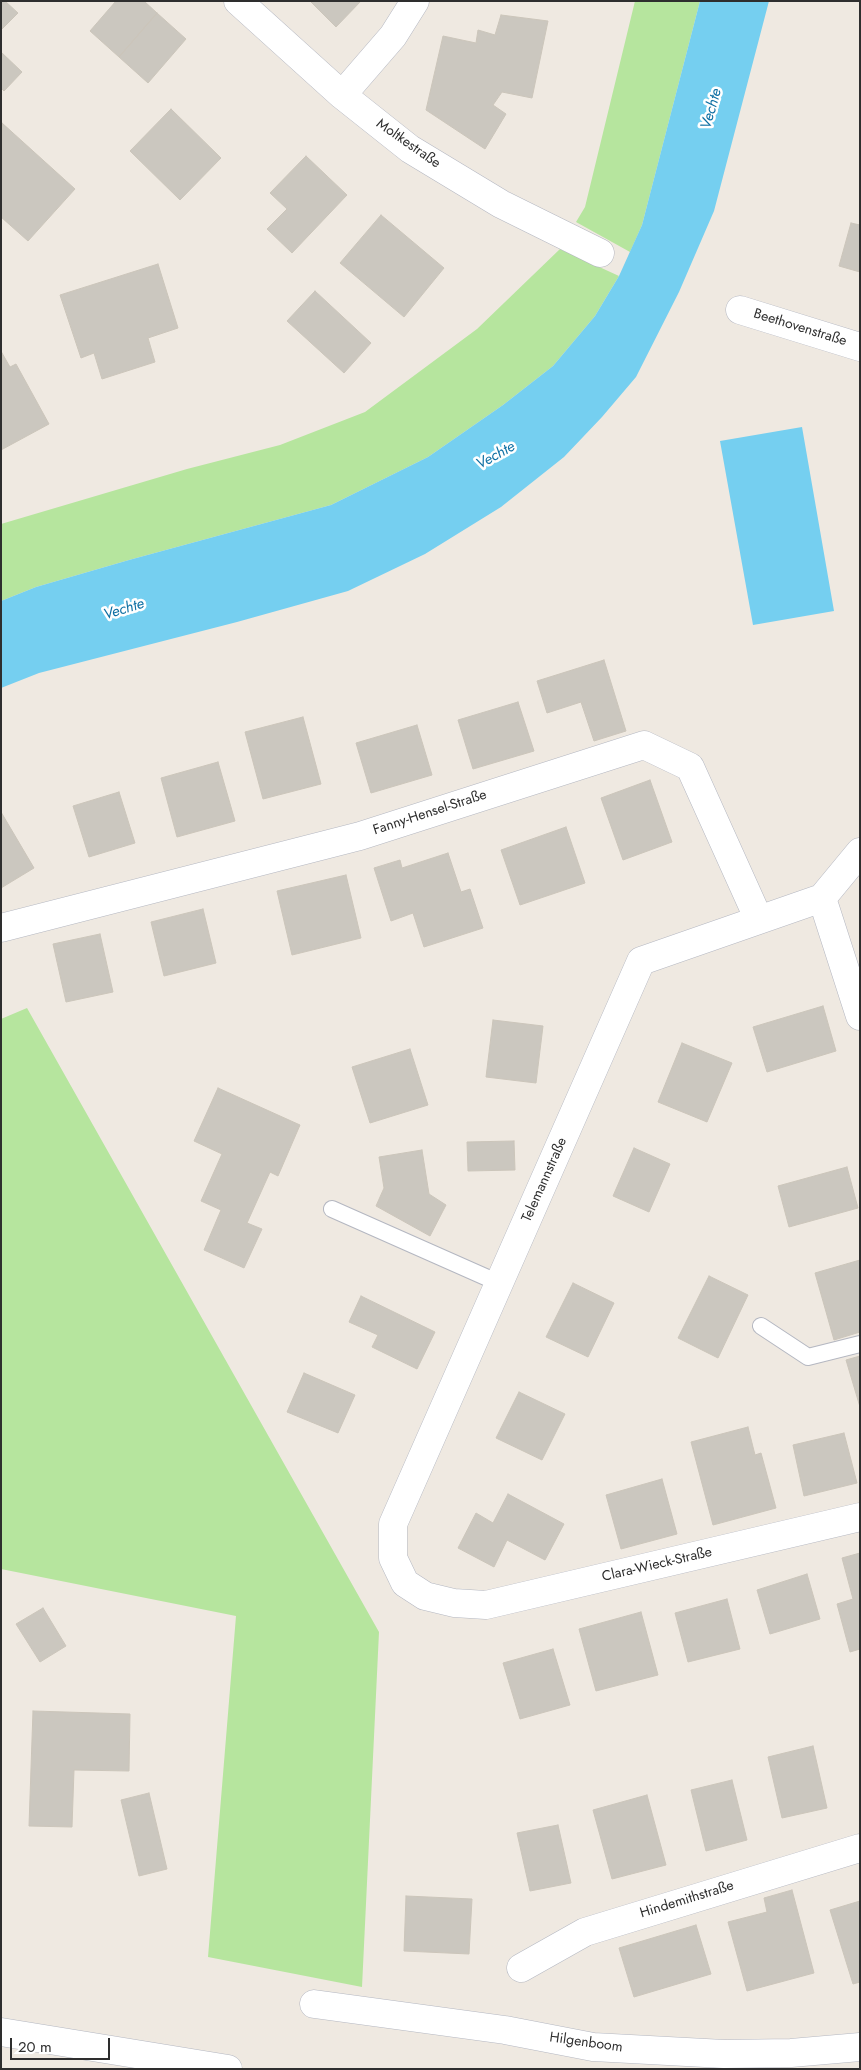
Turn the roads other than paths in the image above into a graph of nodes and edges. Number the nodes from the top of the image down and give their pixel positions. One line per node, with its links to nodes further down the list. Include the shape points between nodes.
1 (238, 1): 3 (street, Moltkestraße)
2 (415, 1): 3 (street, via 393,36)
3 (342, 95): 4 (street, Moltkestraße, via 410,149 501,204)
4 (600, 254)
5 (740, 310): 6 (street, Beethovenstraße)
6 (860, 347)
7 (860, 852): 8 (street)
8 (822, 898): 9 (street, Telemannstraße); 11 (street)
9 (759, 920): 10 (street, Fanny-Hensel-Straße, via 690,767 644,745 360,836); 13 (street, Telemannstraße, via 641,961)
10 (1, 928)
11 (860, 1016)
12 (332, 1209): 13 (lane)
13 (499, 1283): 17 (street, Telemannstraße, via 393,1524 392,1558 405,1583 425,1596)
14 (761, 1326): 15 (lane, via 808,1357)
15 (860, 1344)
16 (860, 1516): 17 (street, Clara-Wieck-Straße, via 486,1606)
17 (454, 1603)
18 (860, 1848): 19 (street, Hindemithstraße, via 585,1932)
19 (521, 1968)
20 (314, 2004): 22 (street, Hilgenboom, via 505,2030 593,2047 724,2054)
21 (1, 2032): 23 (street)
22 (860, 2047)
23 (228, 2069)

